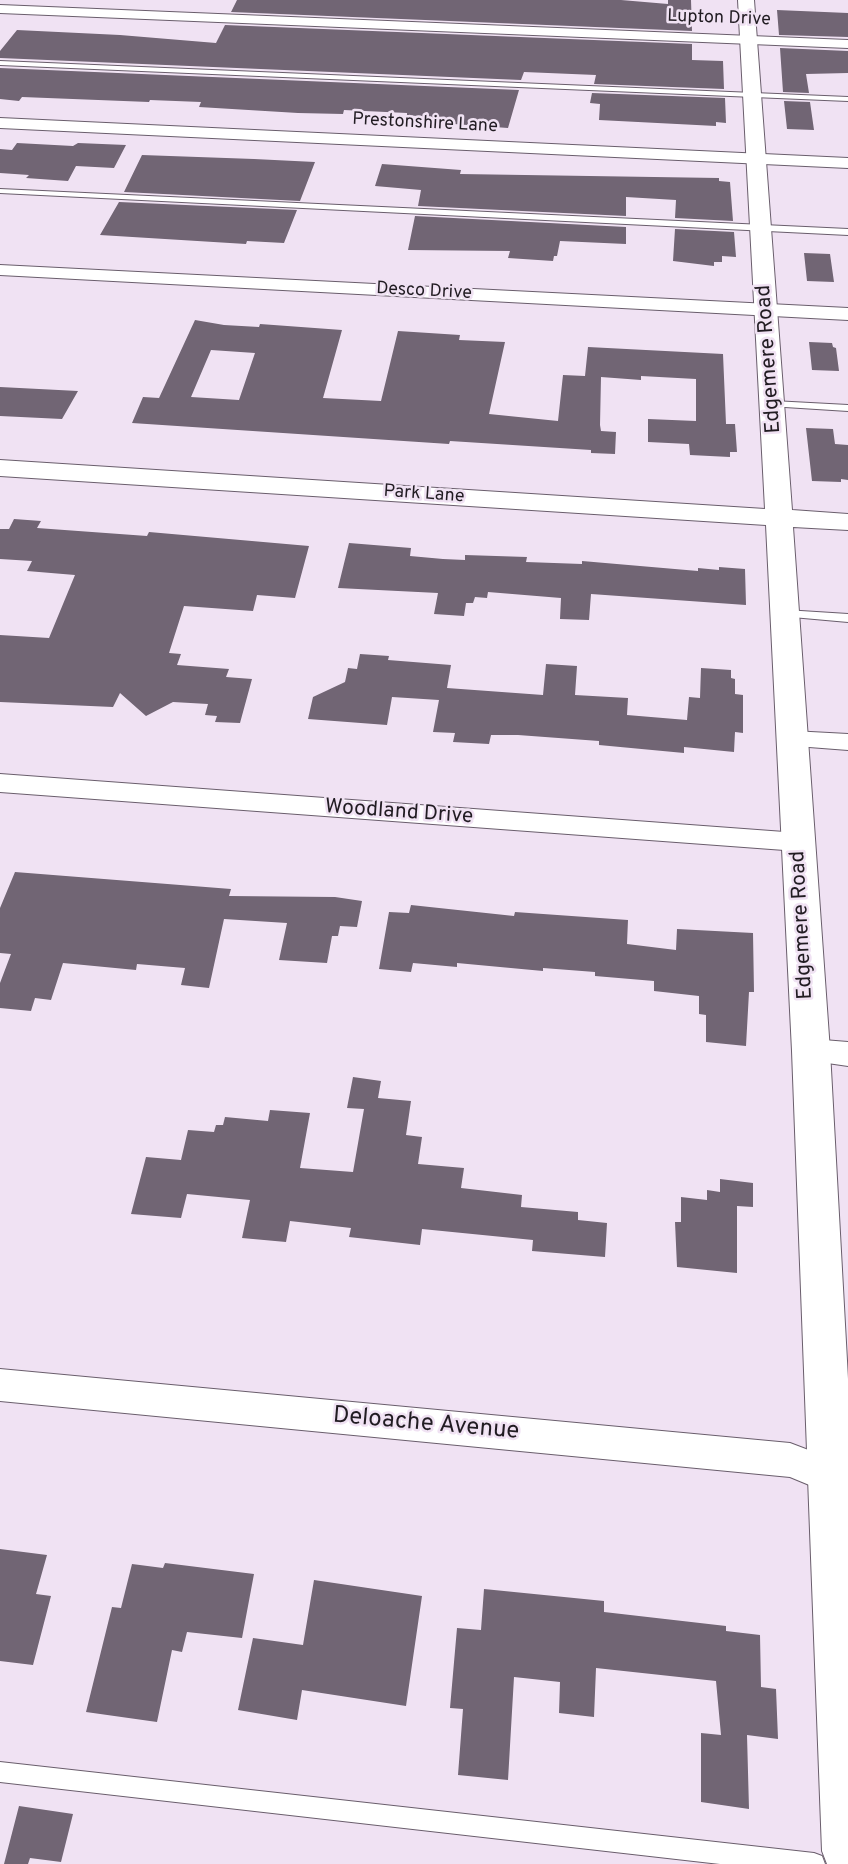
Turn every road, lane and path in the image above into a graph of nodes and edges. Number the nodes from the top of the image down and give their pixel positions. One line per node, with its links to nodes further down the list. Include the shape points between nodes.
1 (746, 0): 3 (street, Edgemere Road)
2 (0, 9): 3 (street, Lupton Drive)
3 (748, 40): 4 (street, Lupton Drive); 6 (street, Edgemere Road)
4 (848, 44)
5 (0, 63): 6 (lane)
6 (752, 95): 7 (lane); 9 (street, Edgemere Road)
7 (848, 99)
8 (0, 123): 9 (street, Prestonshire Lane)
9 (757, 159): 10 (street, Prestonshire Lane); 12 (street, Edgemere Road)
10 (848, 163)
11 (0, 191): 12 (lane)
12 (761, 228): 13 (lane); 15 (street, Edgemere Road)
13 (848, 232)
14 (0, 270): 15 (street, Desco Drive)
15 (767, 309): 16 (street, Desco Drive); 17 (street, Edgemere Road)
16 (848, 314)
17 (773, 404): 18 (lane); 20 (street, Edgemere Road)
18 (848, 408)
19 (0, 468): 20 (street, Park Lane)
20 (779, 518): 21 (street, Park Lane); 22 (street, Edgemere Road)
21 (848, 522)
22 (785, 614): 23 (lane); 24 (street, Edgemere Road)
23 (848, 618)
24 (792, 738): 25 (street); 27 (street, Edgemere Road)
25 (848, 742)
26 (0, 783): 27 (street, Woodland Drive)
27 (798, 842): 28 (street, Edgemere Road)
28 (811, 1051): 29 (street); 31 (street, Edgemere Road)
29 (848, 1054)
30 (0, 1384): 31 (street, Deloache Avenue, via 790,1460)
31 (839, 1480): 33 (street, Edgemere Road)
32 (0, 1772): 34 (lane)
33 (848, 1851)
34 (814, 1864)

